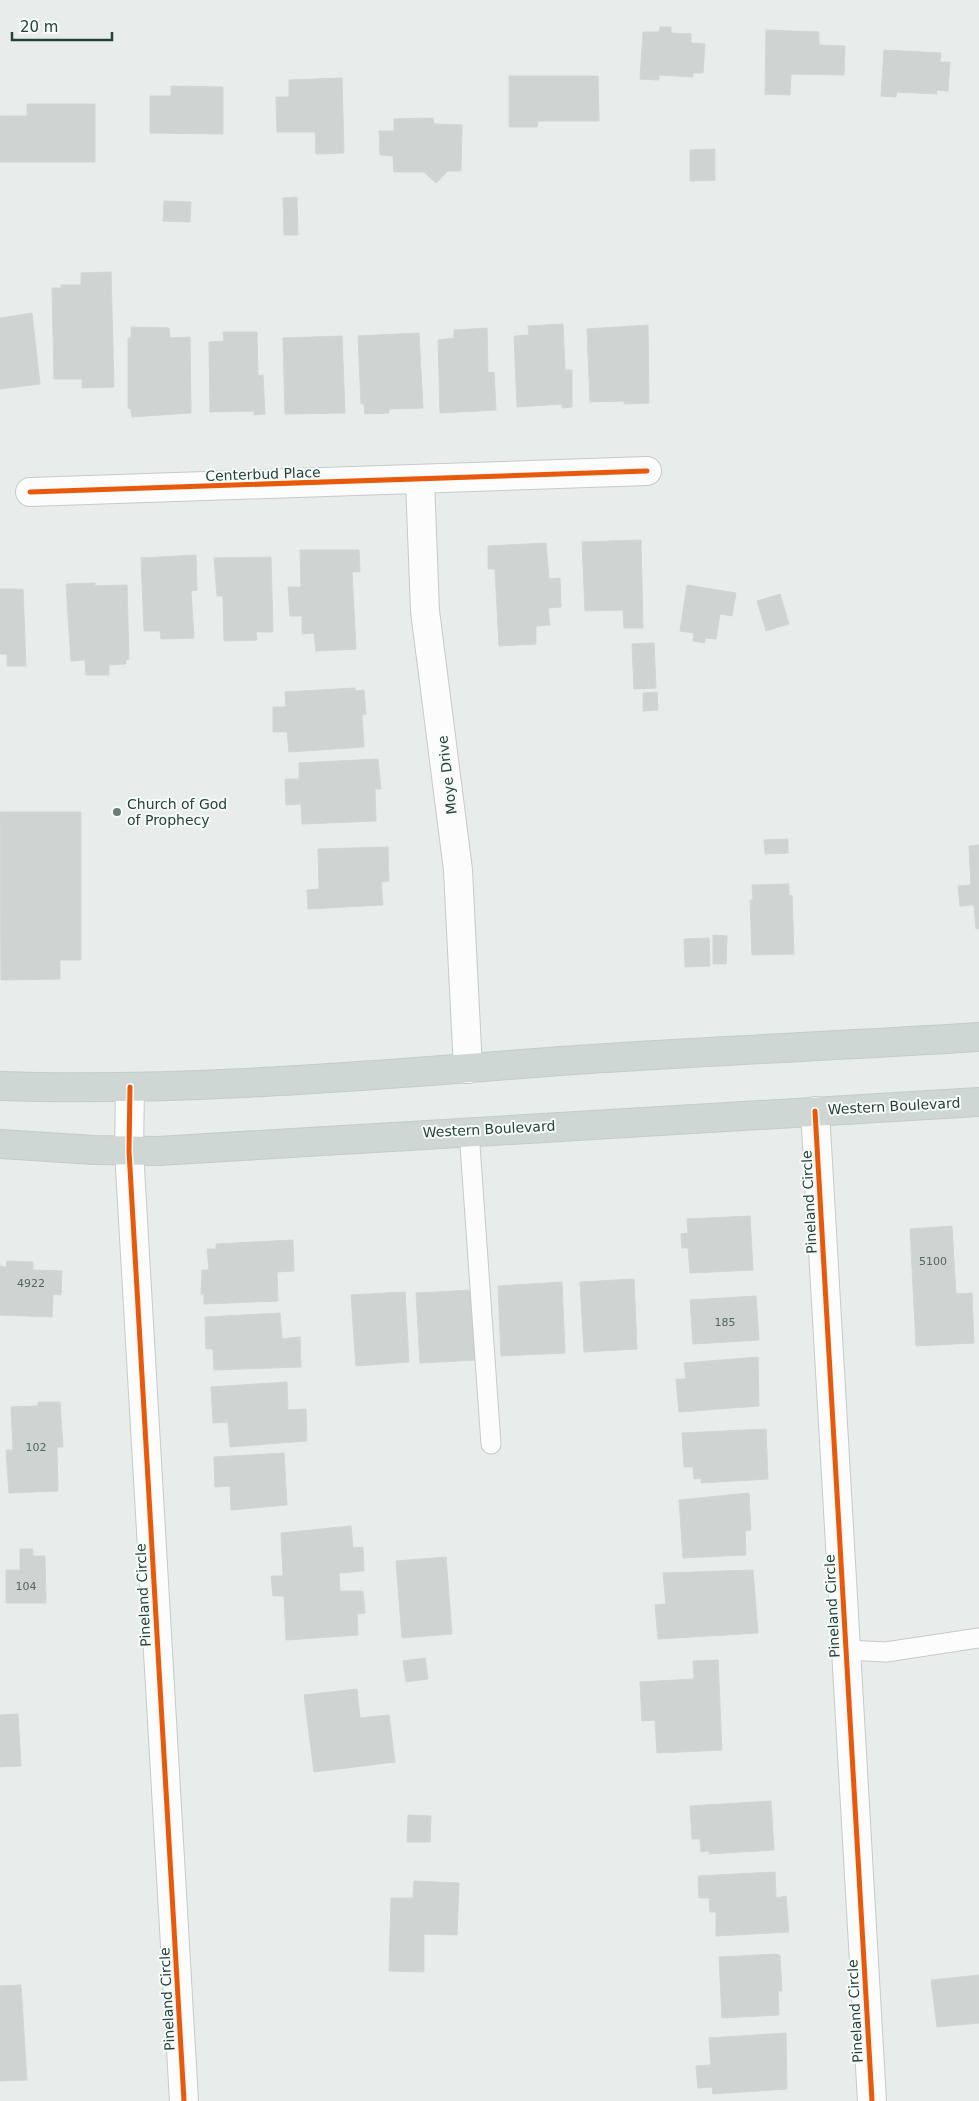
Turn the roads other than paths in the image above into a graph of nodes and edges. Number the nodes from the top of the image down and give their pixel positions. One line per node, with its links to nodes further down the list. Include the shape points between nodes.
1 (647, 471): 2 (street, Centerbud Place)
2 (420, 480): 3 (street, Centerbud Place); 5 (street, Moye Drive, via 425,611 458,870)
3 (30, 492)
4 (979, 1037): 5 (main road, via 659,1054)
5 (468, 1070): 7 (main road)
6 (0, 1086): 7 (main road)
7 (130, 1087): 12 (street, Pineland Circle)
8 (979, 1102): 9 (main road, Western Boulevard)
9 (816, 1111): 10 (main road, Western Boulevard); 15 (street, Pineland Circle)
10 (469, 1130): 12 (main road, Western Boulevard); 13 (lane)
11 (0, 1144): 12 (main road, Western Boulevard)
12 (129, 1151): 16 (street, Pineland Circle)
13 (491, 1444)
14 (979, 1638): 15 (lane, via 886,1652)
15 (846, 1650): 17 (street, Pineland Circle)
16 (184, 2101)
17 (872, 2101)

